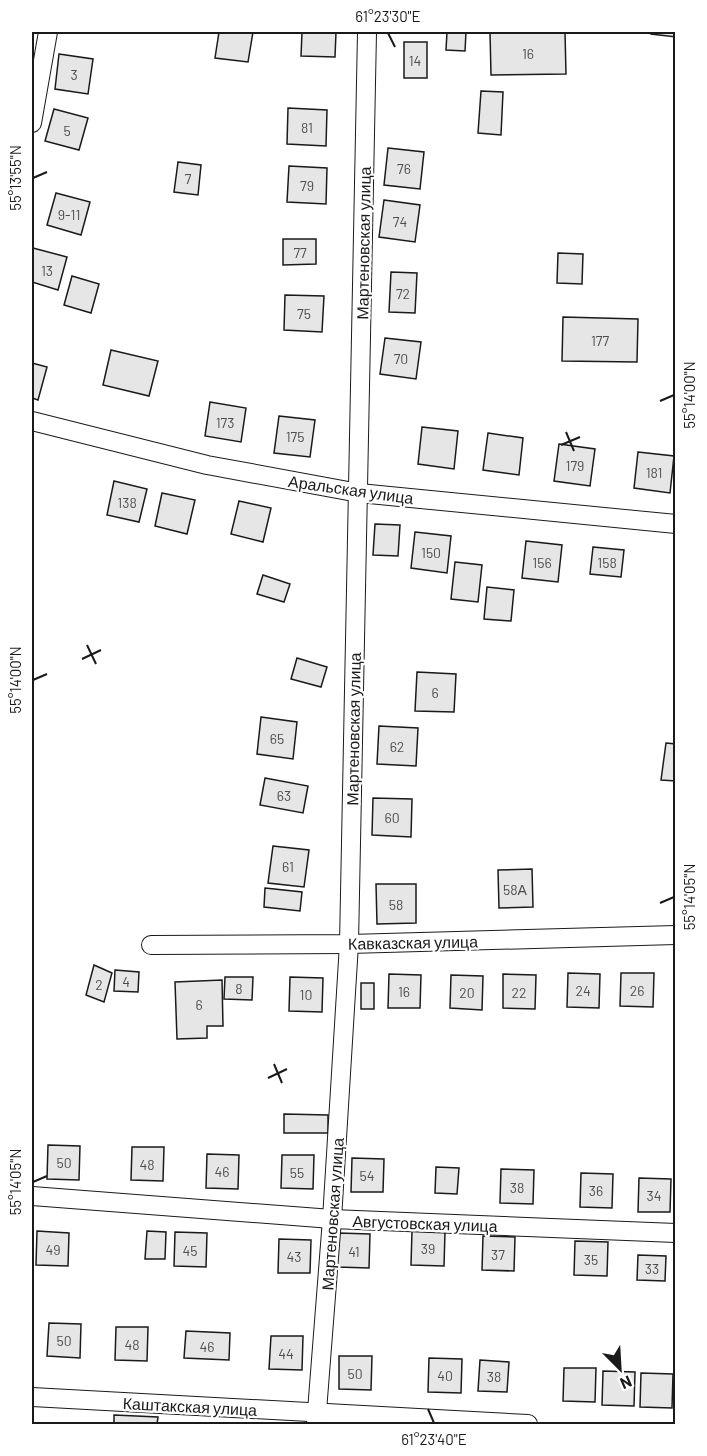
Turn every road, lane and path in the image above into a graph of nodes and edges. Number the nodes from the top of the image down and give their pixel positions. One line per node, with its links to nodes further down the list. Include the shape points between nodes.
1 (48, 32): 3 (street)
2 (367, 32): 5 (street, Мартеновская улица)
3 (32, 123)
4 (32, 420): 5 (street, Аральская улица, via 207,465)
5 (359, 493): 6 (street, Аральская улица); 8 (street, Мартеновская улица)
6 (675, 524)
7 (675, 936): 8 (street, Кавказская улица)
8 (349, 944): 9 (street, Кавказская улица); 11 (street, Мартеновская улица)
9 (151, 945)
10 (32, 1196): 11 (street, Августовская улица)
11 (332, 1219): 12 (street, Августовская улица); 14 (street, Мартеновская улица)
12 (675, 1233)
13 (32, 1397): 14 (street, Каштакская улица)
14 (316, 1419): 15 (street, Каштакская улица)
15 (528, 1425)

